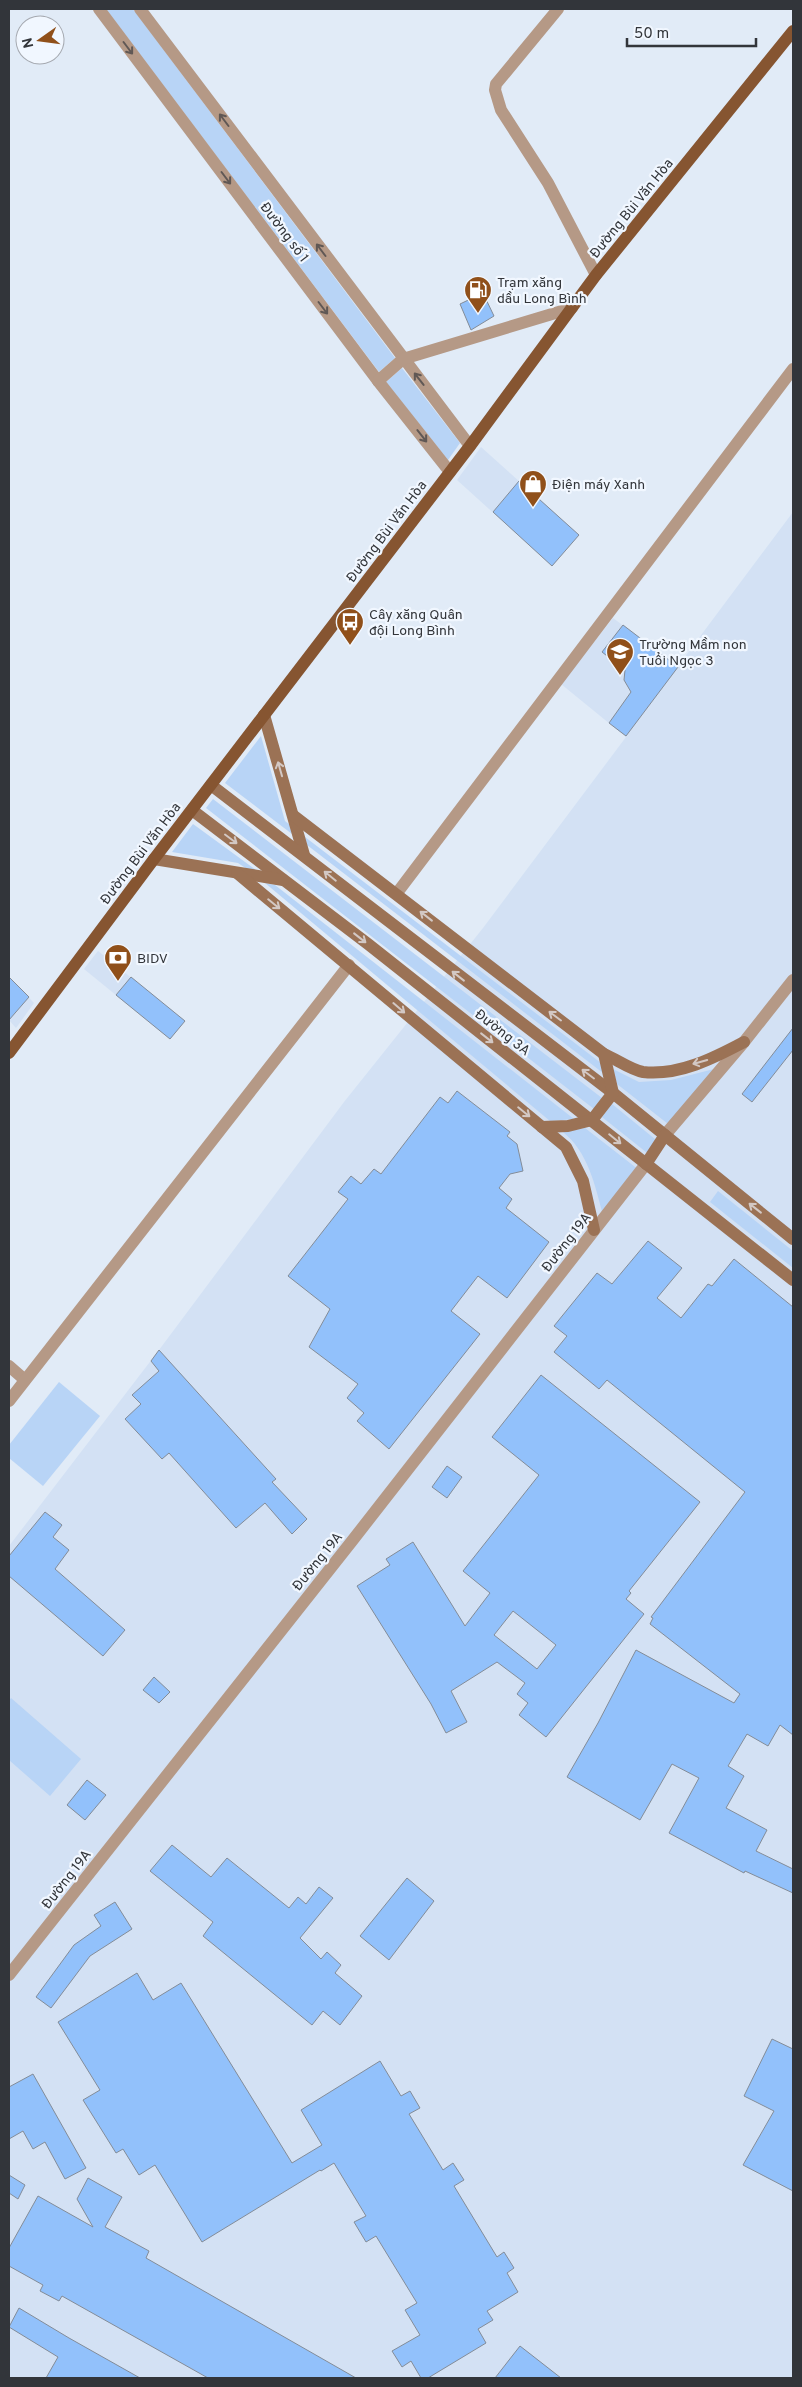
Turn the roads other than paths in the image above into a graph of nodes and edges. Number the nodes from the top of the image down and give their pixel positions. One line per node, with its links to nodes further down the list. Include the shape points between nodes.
1 (99, 9): 9 (street, Đường số 1, one-way to 9)
2 (140, 9): 7 (street, Đường số 1, one-way to 2)
3 (558, 9): 5 (street, via 496,84 495,90 506,118 548,183)
4 (793, 31): 5 (main road, Đường Bùi Văn Hòa)
5 (596, 276): 6 (main road, Đường Bùi Văn Hòa)
6 (572, 308): 7 (street); 10 (main road, Đường Bùi Văn Hòa)
7 (404, 359): 9 (street); 10 (street, Đường số 1, one-way to 7)
8 (793, 369): 20 (street)
9 (378, 381): 11 (street, Đường số 1, one-way to 11)
10 (470, 446): 11 (main road, Đường Bùi Văn Hòa)
11 (450, 472): 12 (main road, Đường Bùi Văn Hòa)
12 (264, 715): 13 (main road, Đường Bùi Văn Hòa); 15 (street, one-way to 12)
13 (211, 785): 14 (main road, Đường Bùi Văn Hòa); 16 (street, Đường 3A)
14 (192, 810): 17 (main road, Đường Bùi Văn Hòa); 19 (street, Đường 3A, one-way to 19)
15 (294, 816): 16 (street); 20 (street)
16 (304, 855): 26 (street, Đường 3A, one-way to 16)
17 (154, 859): 18 (street); 24 (main road, Đường Bùi Văn Hòa)
18 (237, 873): 19 (street); 21 (street, one-way to 21)
19 (286, 881): 27 (street, Đường 3A, one-way to 27)
20 (397, 894): 25 (street, one-way to 20)
21 (349, 965): 28 (street, one-way to 28); 35 (street)
22 (793, 980): 23 (street)
23 (744, 1042): 25 (street, one-way to 25, via 710,1060 672,1070 642,1072); 29 (street)
24 (9, 1053)
25 (604, 1054): 26 (street)
26 (613, 1093): 27 (street); 29 (street, Đường 3A)
27 (592, 1120): 28 (street, via 568,1126); 30 (street, Đường 3A, one-way to 30)
28 (542, 1127): 31 (street, via 566,1147 583,1181)
29 (665, 1135): 30 (street); 32 (street, Đường 3A, one-way to 29)
30 (646, 1164): 31 (street, Đường 19A); 33 (street, Đường 3A)
31 (594, 1230): 37 (street, Đường 19A)
32 (793, 1239)
33 (793, 1280)
34 (9, 1366): 35 (street)
35 (25, 1380): 36 (street)
36 (9, 1401)
37 (9, 1975)

